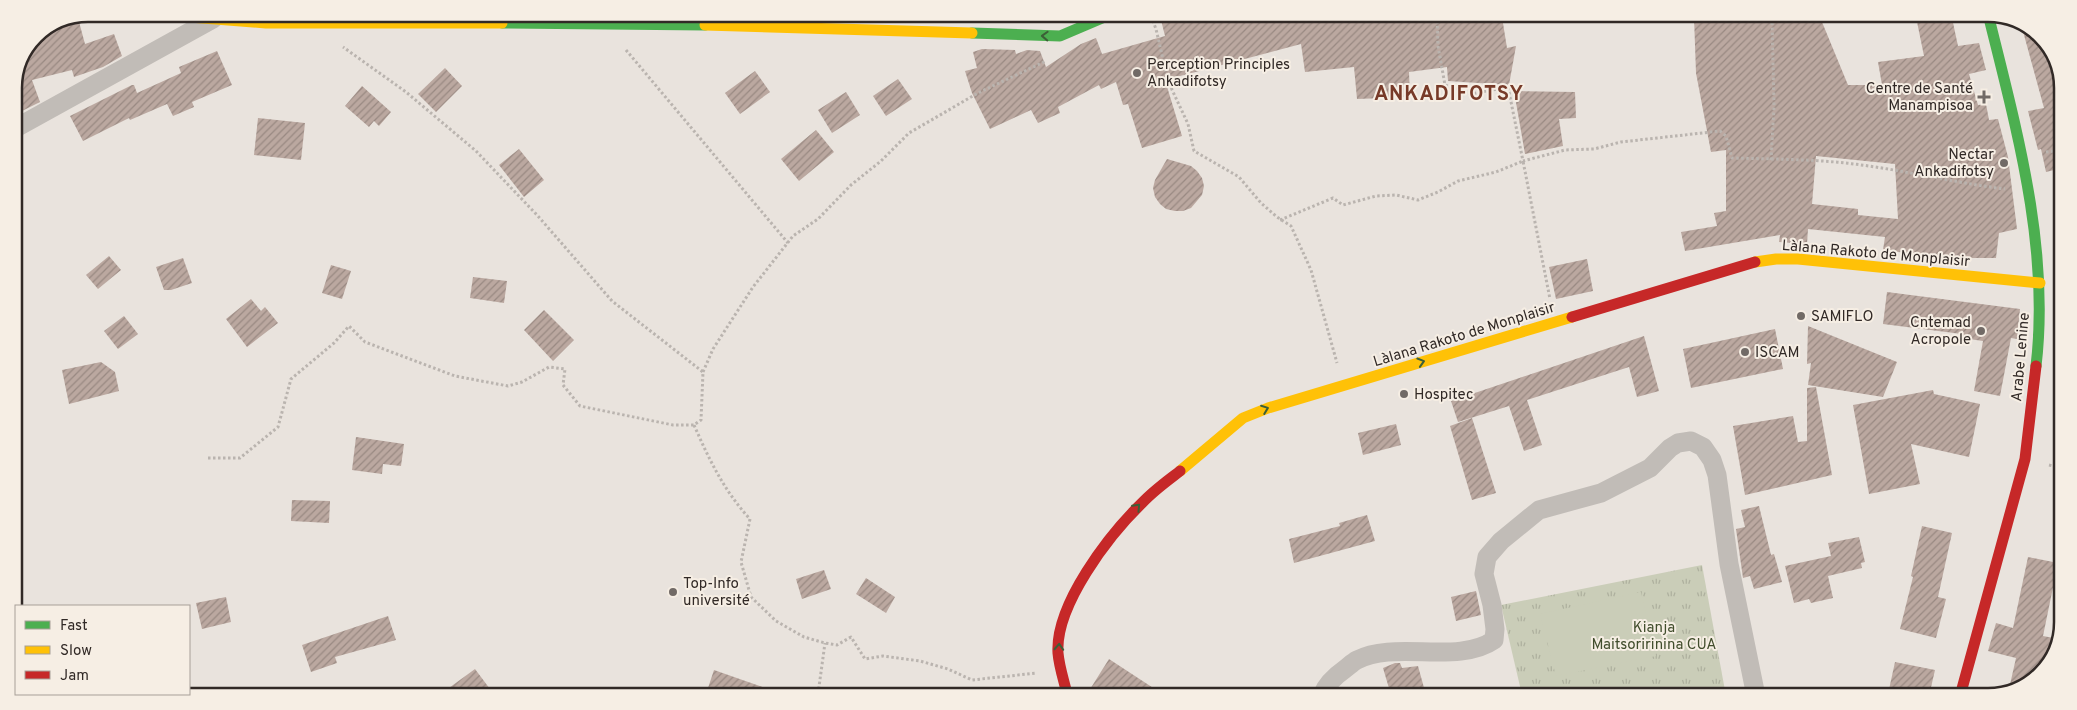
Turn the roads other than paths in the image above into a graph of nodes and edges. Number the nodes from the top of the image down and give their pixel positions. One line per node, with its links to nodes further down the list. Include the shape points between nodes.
1 (206, 23): 5 (street)
2 (456, 23): 3 (street, one-way to 2, via 1060,36 758,25)
3 (1091, 23)
4 (1990, 23): 6 (street, Arabe Lenine, via 2023,154)
5 (22, 125)
6 (2040, 283): 7 (street, Làlana Rakoto de Monplaisir, one-way to 6, via 1058,653 1060,634 1073,595 1103,548 1143,501 1243,418 1343,385 1776,258); 10 (street, Arabe Lenine, via 2039,343 2025,459)
7 (1065, 688)
8 (1325, 688): 9 (street, via 1358,660 1382,653 1469,650 1494,640 1492,605 1484,574 1487,557 1502,541 1539,510 1601,493 1650,468 1678,443 1691,441 1704,447 1717,475 1729,564)
9 (1754, 688)
10 (1962, 688)

